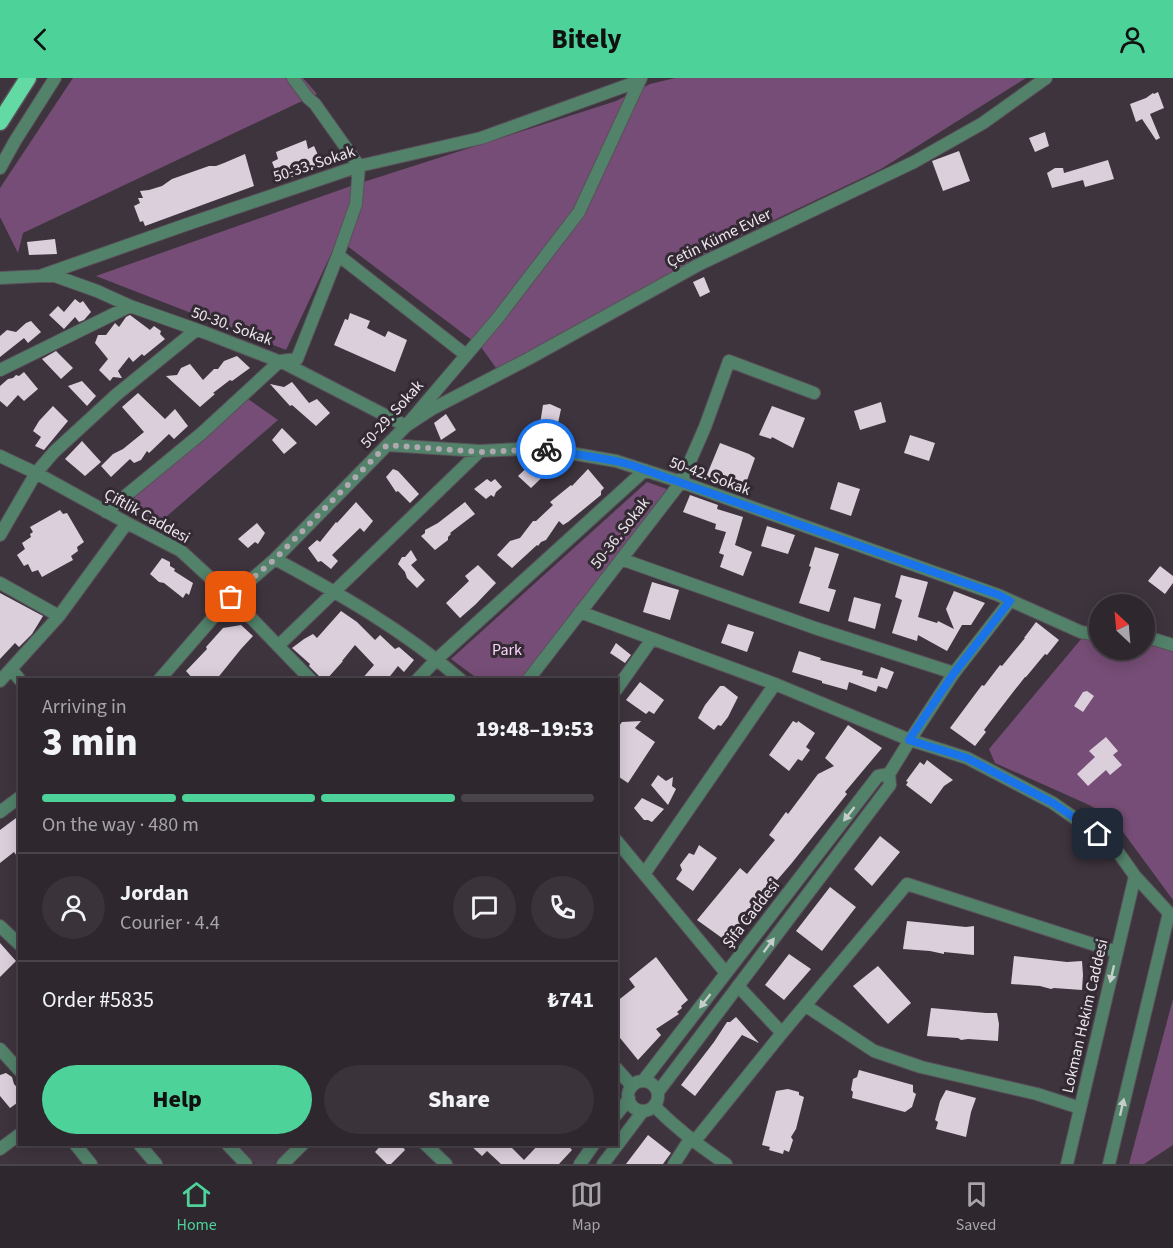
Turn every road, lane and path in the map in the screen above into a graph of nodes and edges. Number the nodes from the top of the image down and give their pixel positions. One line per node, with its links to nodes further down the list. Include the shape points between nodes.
1 (28, 78): 6 (highway)
2 (55, 78): 8 (street)
3 (293, 78): 7 (street)
4 (1046, 78): 18 (street, Çetin Küme Evler, via 982,123 914,162 698,265)
5 (640, 79): 7 (street, 50-33. Sokak, via 481,138); 14 (street, 50-29. Sokak, via 579,212)
6 (0, 122)
7 (359, 166): 9 (street, via 356,204); 10 (street, 50-33. Sokak)
8 (0, 168)
9 (338, 255): 14 (street); 15 (street, via 297,359)
10 (40, 276): 11 (street, 50-33. Sokak); 12 (street, 50-30. Sokak, via 55,276)
11 (0, 278)
12 (130, 306): 13 (street, 50-30. Sokak); 16 (street)
13 (196, 330): 15 (street, 50-30. Sokak); 23 (street, via 116,395)
14 (466, 355): 18 (street, 50-29. Sokak)
15 (280, 362): 18 (street, 50-30. Sokak); 25 (street)
16 (0, 370)
17 (814, 393): 24 (street, 50-36. Sokak, via 729,361)
18 (406, 426): 19 (street, 50-29. Sokak)
19 (387, 445): 20 (street, 50-42. Sokak); 28 (street, 50-29. Sokak)
20 (480, 452): 22 (street, 50-42. Sokak, via 541,448); 31 (street)
21 (0, 456): 23 (street, Çiftlik Caddesi)
22 (645, 470): 24 (street, 50-42. Sokak); 41 (street)
23 (36, 473): 25 (street, Çiftlik Caddesi); 27 (street)
24 (681, 482): 29 (street, 50-36. Sokak); 33 (street, 50-42. Sokak)
25 (106, 512): 26 (street, Çiftlik Caddesi)
26 (126, 523): 32 (street, Çiftlik Caddesi, via 181,551); 35 (street)
27 (0, 535)
28 (275, 559): 31 (street); 32 (street, 50-29. Sokak)
29 (621, 559): 34 (street, 50-36. Sokak); 43 (street)
30 (0, 582): 35 (street)
31 (336, 592): 40 (street); 41 (street)
32 (231, 597): 40 (street, Çiftlik Caddesi); 45 (street, 50-29. Sokak)
33 (1010, 601): 36 (street, 50-42. Sokak); 43 (street, Şifa Caddesi)
34 (580, 612): 37 (street); 49 (street, 50-36. Sokak)
35 (59, 616): 42 (street)
36 (1089, 633)
37 (652, 639): 51 (street); 52 (street)
38 (1155, 639): 39 (street)
39 (1173, 645)
40 (278, 646): 46 (street, Çiftlik Caddesi)
41 (437, 659): 47 (street); 48 (street)
42 (12, 669): 44 (street); 50 (street)
43 (954, 673): 53 (street, Şifa Caddesi)
44 (19, 678)
45 (161, 678)
46 (308, 678)
47 (419, 678)
48 (459, 678)
49 (530, 678)
50 (0, 681)
51 (775, 684): 53 (street); 58 (street)
52 (618, 687)
53 (909, 740): 54 (street, Şifa Caddesi); 59 (street, via 967,758 1053,803 1113,845)
54 (889, 774): 63 (street, Şifa Caddesi, one-way to 63, via 878,776); 64 (street, Şifa Caddesi, one-way to 54, via 890,785)
55 (18, 802): 56 (street)
56 (0, 812)
57 (618, 842): 58 (street)
58 (644, 874): 63 (street)
59 (1135, 876): 62 (street, Lokman Hekim Caddesi); 97 (street, one-way to 59, via 1169,913)
60 (0, 926): 61 (street)
61 (18, 943)
62 (1117, 952): 65 (street, via 907,884); 73 (street, Lokman Hekim Caddesi, one-way to 73)
63 (726, 973): 70 (street, Şifa Caddesi, one-way to 70)
64 (738, 986): 66 (street); 71 (street, Şifa Caddesi)
65 (806, 1006): 66 (street); 73 (street, via 874,1051 921,1067)
66 (782, 1033): 77 (street)
67 (0, 1049): 68 (street)
68 (18, 1069)
69 (618, 1069): 70 (street)
70 (638, 1083): 71 (street, via 652,1083); 72 (street, via 630,1090)
71 (658, 1092): 74 (street, via 658,1100)
72 (629, 1098): 74 (street, via 634,1107); 75 (street)
73 (1080, 1107): 96 (street, Lokman Hekim Caddesi)
74 (648, 1109): 77 (street); 85 (street)
75 (618, 1112)
76 (18, 1136): 86 (street)
77 (692, 1141): 94 (street); 95 (street)
78 (77, 1146): 87 (street)
79 (141, 1146): 88 (street)
80 (229, 1146): 89 (street)
81 (301, 1146): 90 (street)
82 (427, 1146): 91 (street)
83 (593, 1146): 92 (street)
84 (618, 1146): 93 (street)
85 (618, 1146)
86 (0, 1149)
87 (91, 1164)
88 (156, 1164)
89 (246, 1164)
90 (283, 1164)
91 (447, 1164)
92 (580, 1164)
93 (603, 1164)
94 (674, 1164)
95 (726, 1164)
96 (1067, 1164)
97 (1109, 1164)

